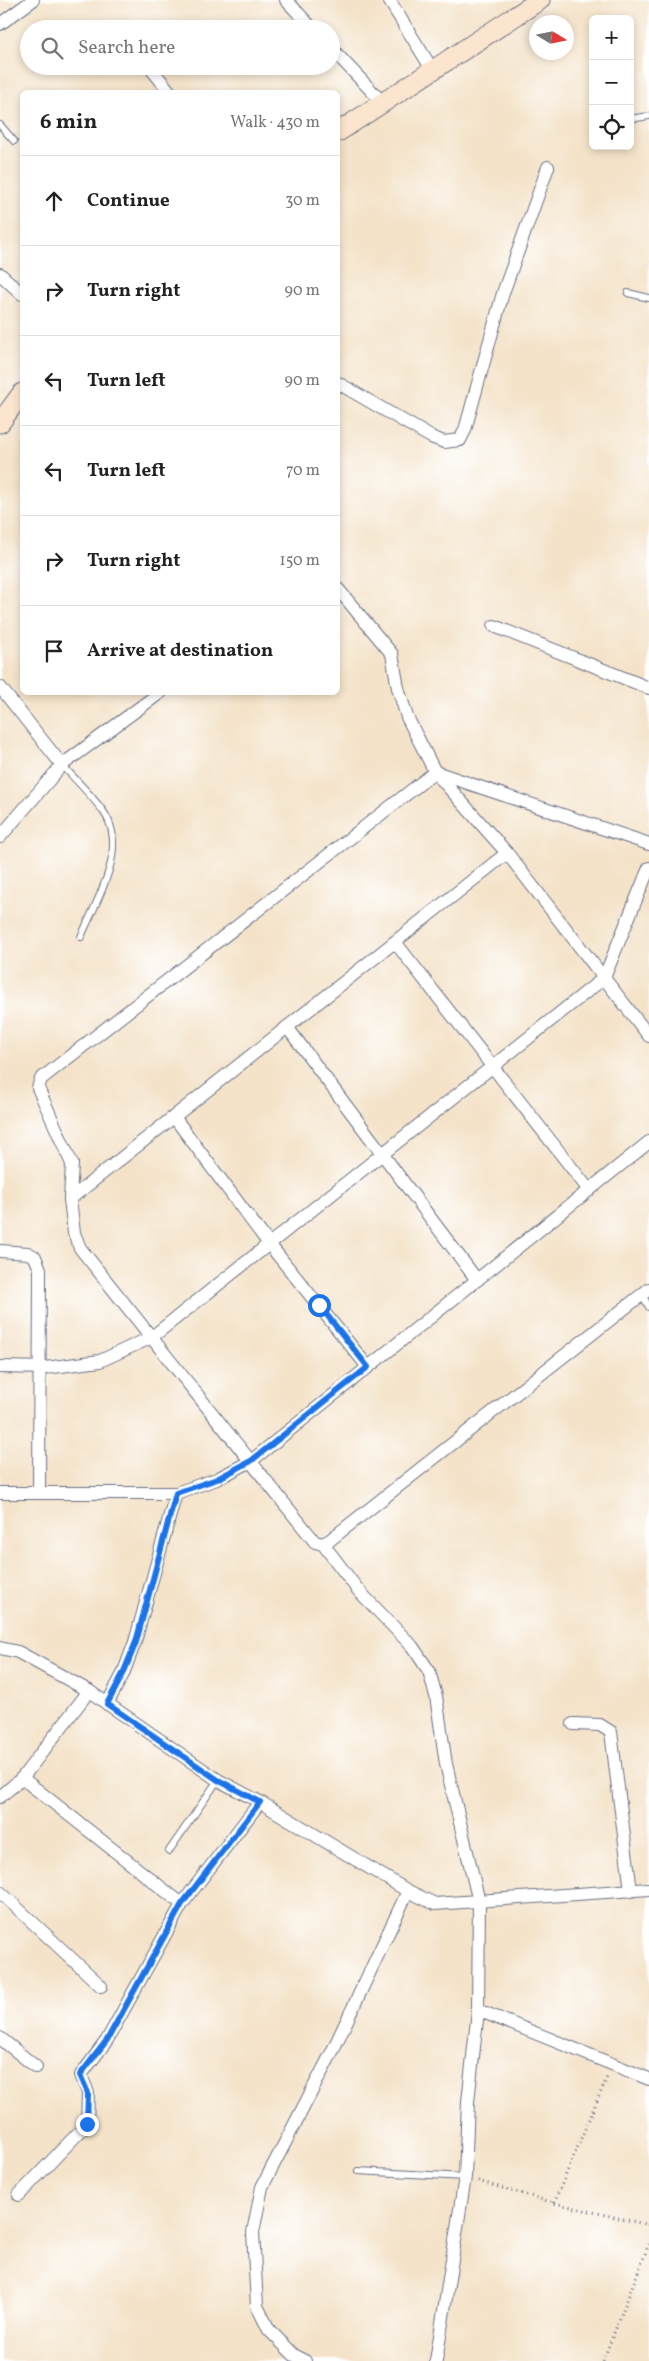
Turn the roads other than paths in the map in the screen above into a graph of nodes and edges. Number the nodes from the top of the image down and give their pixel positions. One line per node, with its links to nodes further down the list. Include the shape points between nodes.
1 (33, 0): 6 (street)
2 (286, 0): 5 (street)
3 (389, 0): 8 (street)
4 (540, 0): 8 (street)
5 (305, 20)
6 (0, 24)
7 (340, 58): 11 (street)
8 (432, 69): 11 (street)
9 (156, 75): 10 (street)
10 (168, 90)
11 (382, 102): 15 (street)
12 (649, 116): 13 (lane)
13 (634, 119)
14 (0, 125): 16 (lane)
15 (340, 131)
16 (14, 141)
17 (548, 167): 22 (street, via 503,293 460,440 444,442 431,437)
18 (0, 274): 19 (street)
19 (20, 292)
20 (628, 293): 21 (lane)
21 (649, 298)
22 (340, 384)
23 (20, 396): 24 (street)
24 (0, 423)
25 (340, 592): 31 (street, via 392,654 407,717)
26 (494, 626): 28 (street)
27 (0, 687): 30 (street)
28 (649, 688)
29 (157, 695): 30 (street)
30 (62, 765): 32 (street); 36 (lane, via 104,812 114,834 114,857)
31 (435, 772): 33 (street); 34 (street); 46 (street, via 41,1079 39,1094 72,1164)
32 (0, 837)
33 (649, 844)
34 (507, 853): 37 (street); 38 (street)
35 (649, 868): 38 (street)
36 (81, 937)
37 (395, 942): 39 (street); 41 (street)
38 (604, 978): 40 (street); 41 (street)
39 (287, 1027): 42 (street); 44 (street)
40 (649, 1036)
41 (493, 1066): 44 (street); 45 (street)
42 (174, 1117): 46 (street); 47 (street)
43 (649, 1142): 45 (street)
44 (382, 1155): 47 (street); 49 (street)
45 (589, 1190): 49 (street)
46 (70, 1199): 52 (street, via 74,1233 80,1248)
47 (269, 1244): 52 (street); 54 (street)
48 (0, 1251): 55 (street, via 28,1253 38,1261)
49 (477, 1280): 54 (street)
50 (645, 1291): 51 (lane); 60 (street)
51 (649, 1307)
52 (152, 1337): 55 (street, via 100,1361); 56 (street)
53 (0, 1367): 55 (street)
54 (368, 1367): 56 (street)
55 (41, 1368): 58 (street)
56 (251, 1461): 59 (street, via 217,1479); 60 (street, via 315,1542)
57 (0, 1493): 58 (street)
58 (38, 1493): 59 (street)
59 (176, 1493): 63 (street, via 136,1642)
60 (323, 1544): 74 (street, via 358,1590 412,1646 429,1671 446,1764)
61 (0, 1648): 62 (street, via 18,1652)
62 (89, 1691): 63 (street); 65 (street)
63 (107, 1704): 66 (street)
64 (573, 1724): 71 (street, via 600,1725 611,1732)
65 (22, 1778): 67 (street); 75 (street)
66 (218, 1780): 68 (street); 69 (lane)
67 (0, 1797)
68 (260, 1802): 72 (street); 75 (street)
69 (169, 1851)
70 (649, 1889): 71 (street)
71 (631, 1890): 74 (street)
72 (408, 1891): 74 (street, via 435,1904); 84 (street, via 332,2052 262,2187 253,2232 257,2306 269,2330 294,2355)
73 (0, 1892): 76 (street)
74 (479, 1902): 77 (street)
75 (182, 1904): 83 (street, via 107,2040 80,2075 88,2093 87,2124)
76 (101, 1986)
77 (478, 2010): 80 (street); 82 (street)
78 (0, 2038): 79 (street)
79 (36, 2067)
80 (649, 2079)
81 (358, 2172): 82 (lane)
82 (464, 2177): 85 (street)
83 (19, 2194)
84 (305, 2361)
85 (436, 2361)

